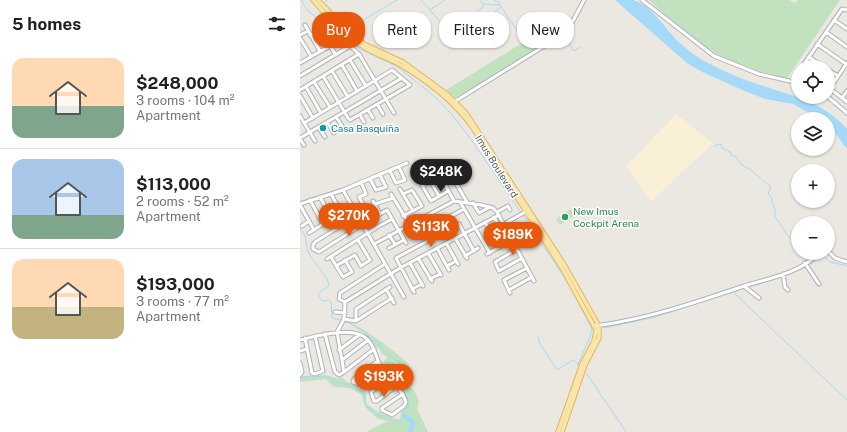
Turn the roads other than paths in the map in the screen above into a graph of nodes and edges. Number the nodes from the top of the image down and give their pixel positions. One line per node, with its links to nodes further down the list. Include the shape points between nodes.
1 (312, 0): 6 (main road, Imus Boulevard)
2 (318, 0): 57 (main road, Imus Boulevard, via 364,44 403,62)
3 (584, 0): 57 (street, via 573,21 554,40)
4 (642, 0): 42 (street, via 717,57 759,74)
5 (847, 10): 7 (street, via 843,8)
6 (323, 12)
7 (834, 20): 9 (street); 11 (street)
8 (305, 25): 10 (street)
9 (847, 29)
10 (308, 31): 12 (street); 13 (street)
11 (826, 32): 15 (street); 16 (street)
12 (300, 35)
13 (310, 35): 22 (street)
14 (300, 38): 25 (street)
15 (817, 44): 27 (street); 32 (street)
16 (847, 47)
17 (326, 48): 22 (street)
18 (331, 48): 24 (street)
19 (345, 48): 24 (street)
20 (355, 48): 23 (street)
21 (363, 48): 57 (main road, Imus Boulevard, via 400,65)
22 (320, 51): 25 (street)
23 (359, 54): 28 (street); 41 (street)
24 (336, 55): 36 (street)
25 (311, 56): 31 (street)
26 (300, 57): 31 (street)
27 (809, 57): 29 (street); 30 (street)
28 (350, 60): 33 (street); 44 (street)
29 (807, 60)
30 (814, 60)
31 (301, 62)
32 (846, 63): 38 (street)
33 (342, 65): 34 (street); 48 (street)
34 (332, 71): 37 (street); 52 (street)
35 (835, 74): 38 (street)
36 (300, 76)
37 (324, 76): 43 (street); 55 (street)
38 (838, 76): 40 (street)
39 (402, 78): 41 (street, via 392,70); 47 (street); 54 (street, via 410,85)
40 (835, 80)
41 (374, 81): 44 (street); 47 (street)
42 (791, 81)
43 (314, 82): 45 (street); 60 (street)
44 (366, 86): 48 (street)
45 (306, 87): 46 (street); 63 (street)
46 (300, 90)
47 (380, 90): 54 (street); 62 (street)
48 (357, 91): 52 (street)
49 (847, 91): 53 (street)
50 (835, 92): 53 (street)
51 (300, 96): 70 (street)
52 (348, 97): 55 (street)
53 (842, 98): 56 (street)
54 (386, 100): 59 (street); 64 (street)
55 (339, 102): 60 (street); 62 (street)
56 (847, 102)
57 (454, 103): 109 (main road, Imus Boulevard, via 475,126)
58 (835, 103): 65 (street)
59 (377, 104): 61 (street); 66 (street)
60 (330, 107): 63 (street)
61 (368, 110): 67 (street); 71 (street)
62 (345, 112): 67 (street, via 350,120); 69 (street)
63 (321, 113): 70 (street)
64 (394, 113)
65 (847, 113)
66 (383, 114)
67 (360, 115): 73 (street)
68 (300, 116): 74 (street)
69 (336, 117): 72 (street); 76 (street)
70 (313, 118): 74 (street)
71 (374, 118)
72 (327, 122): 75 (street); 78 (street)
73 (364, 122)
74 (304, 123): 77 (street)
75 (318, 127): 77 (street); 79 (street)
76 (344, 129)
77 (310, 132): 80 (street); 81 (street)
78 (334, 133)
79 (324, 137)
80 (301, 141)
81 (315, 141)
82 (407, 163): 83 (street)
83 (399, 167): 84 (street); 84 (street, via 405,180 396,183)
84 (390, 171): 85 (street)
85 (380, 175): 86 (street); 86 (street, via 386,186 376,190)
86 (370, 179): 87 (street)
87 (361, 182): 89 (street); 113 (street, via 366,194 359,197 366,210)
88 (400, 189): 93 (street)
89 (343, 190): 91 (street); 113 (street)
90 (448, 191): 94 (street); 99 (street); 101 (street, via 441,177 450,173)
91 (331, 194): 95 (street); 95 (street, via 342,214 332,219)
92 (391, 194): 96 (street)
93 (403, 194): 108 (street); 108 (street, via 413,191 422,206)
94 (439, 196): 94 (street, via 431,182 422,185 431,201)
95 (320, 197): 97 (street)
96 (393, 198): 104 (street); 114 (street)
97 (310, 200): 103 (street); 125 (street, via 323,224)
98 (373, 200): 104 (street)
99 (454, 201): 100 (street); 123 (street)
100 (460, 202): 101 (street); 106 (street)
101 (467, 202): 102 (street)
102 (473, 203): 105 (street); 105 (street, via 479,213)
103 (300, 204): 110 (street)
104 (375, 204): 117 (street, via 380,214 387,210)
105 (490, 207): 111 (street)
106 (464, 209): 123 (street, via 417,235); 124 (street)
107 (510, 210): 111 (street, via 508,206)
108 (413, 211): 114 (street)
109 (527, 211): 120 (street); 184 (main road, Imus Boulevard, via 565,266)
110 (304, 212): 112 (street); 118 (street)
111 (498, 213): 116 (street); 120 (street)
112 (300, 214)
113 (357, 215): 121 (street); 121 (street, via 315,242 313,248 319,252)
114 (403, 216): 123 (street)
115 (374, 217): 121 (street)
116 (494, 217): 119 (street); 130 (street)
117 (392, 219): 126 (street); 131 (street)
118 (309, 221): 122 (street); 125 (street)
119 (485, 222): 124 (street); 130 (street, via 493,238)
120 (504, 224): 127 (street)
121 (363, 225): 131 (street)
122 (302, 226)
123 (409, 226): 126 (street)
124 (475, 228): 129 (street); 136 (street, via 488,253)
125 (314, 230): 128 (street)
126 (399, 231): 132 (street); 139 (street, via 405,242)
127 (508, 231): 130 (street); 136 (street)
128 (309, 233)
129 (465, 233): 134 (street); 144 (street); 159 (street, via 459,224 396,258)
130 (503, 233)
131 (368, 234): 135 (street); 138 (street)
132 (389, 235): 138 (street); 139 (street)
133 (517, 237): 136 (street)
134 (455, 238): 137 (street); 144 (street, via 466,257)
135 (358, 240): 146 (street); 151 (street, via 370,260 361,266 354,255)
136 (512, 240): 143 (street)
137 (446, 243): 141 (street); 158 (street, via 457,262)
138 (374, 244): 155 (street)
139 (395, 244): 140 (street)
140 (389, 248)
141 (437, 248): 145 (street); 158 (street)
142 (478, 248): 144 (street)
143 (517, 249): 148 (street); 148 (street, via 495,262 499,271)
144 (474, 250)
145 (428, 253): 147 (street); 147 (street, via 440,275 431,280)
146 (331, 257): 150 (street); 157 (street)
147 (418, 258): 154 (street)
148 (522, 258): 160 (street)
149 (835, 258): 153 (street)
150 (326, 259)
151 (346, 260): 157 (street); 157 (street, via 352,272 343,277)
152 (810, 260): 156 (street)
153 (847, 262)
154 (410, 263): 159 (street); 159 (street, via 422,285 413,290)
155 (385, 264): 162 (street); 174 (street, via 340,293 339,299)
156 (805, 264): 163 (street); 166 (street)
157 (336, 266)
158 (447, 266): 161 (street)
159 (400, 268): 162 (street)
160 (527, 268): 164 (street); 164 (street, via 504,280 509,291)
161 (449, 270)
162 (390, 274): 171 (street); 174 (street)
163 (784, 274): 167 (street); 170 (street, via 785,287)
164 (532, 277): 165 (street)
165 (534, 281)
166 (819, 284)
167 (744, 286): 173 (street); 184 (street, via 664,313)
168 (390, 287): 169 (street)
169 (386, 289): 172 (street); 183 (street, via 356,309)
170 (788, 290)
171 (404, 297)
172 (392, 298): 175 (street); 176 (street)
173 (759, 298)
174 (345, 302): 180 (street)
175 (394, 303)
176 (383, 304): 177 (street); 178 (street)
177 (386, 308)
178 (375, 309): 181 (street); 183 (street)
179 (335, 312): 180 (street)
180 (345, 313): 182 (street)
181 (378, 313)
182 (343, 321): 183 (street); 185 (street)
183 (356, 321)
184 (597, 326): 205 (main road); 206 (main road, via 598,338 585,365)
185 (337, 332): 186 (street); 187 (street); 194 (street)
186 (325, 334): 188 (street); 200 (street, via 335,372 339,375)
187 (359, 335): 191 (street); 194 (street)
188 (315, 336): 189 (street); 192 (street, via 322,372 313,373)
189 (305, 338): 190 (street); 192 (street)
190 (300, 340)
191 (368, 340): 193 (street); 196 (street)
192 (307, 349): 195 (street)
193 (374, 349): 197 (street); 200 (street)
194 (339, 350): 196 (street)
195 (300, 351)
196 (342, 360): 200 (street)
197 (378, 361): 199 (street); 199 (street, via 353,382 362,385)
198 (300, 363): 201 (street)
199 (383, 370): 202 (street)
200 (344, 372)
201 (300, 375)
202 (390, 377): 203 (street); 203 (street, via 371,392 374,401)
203 (397, 385): 204 (street)
204 (403, 394): 204 (street, via 382,408 382,410 393,414 405,405)
205 (558, 432)
206 (562, 432)

